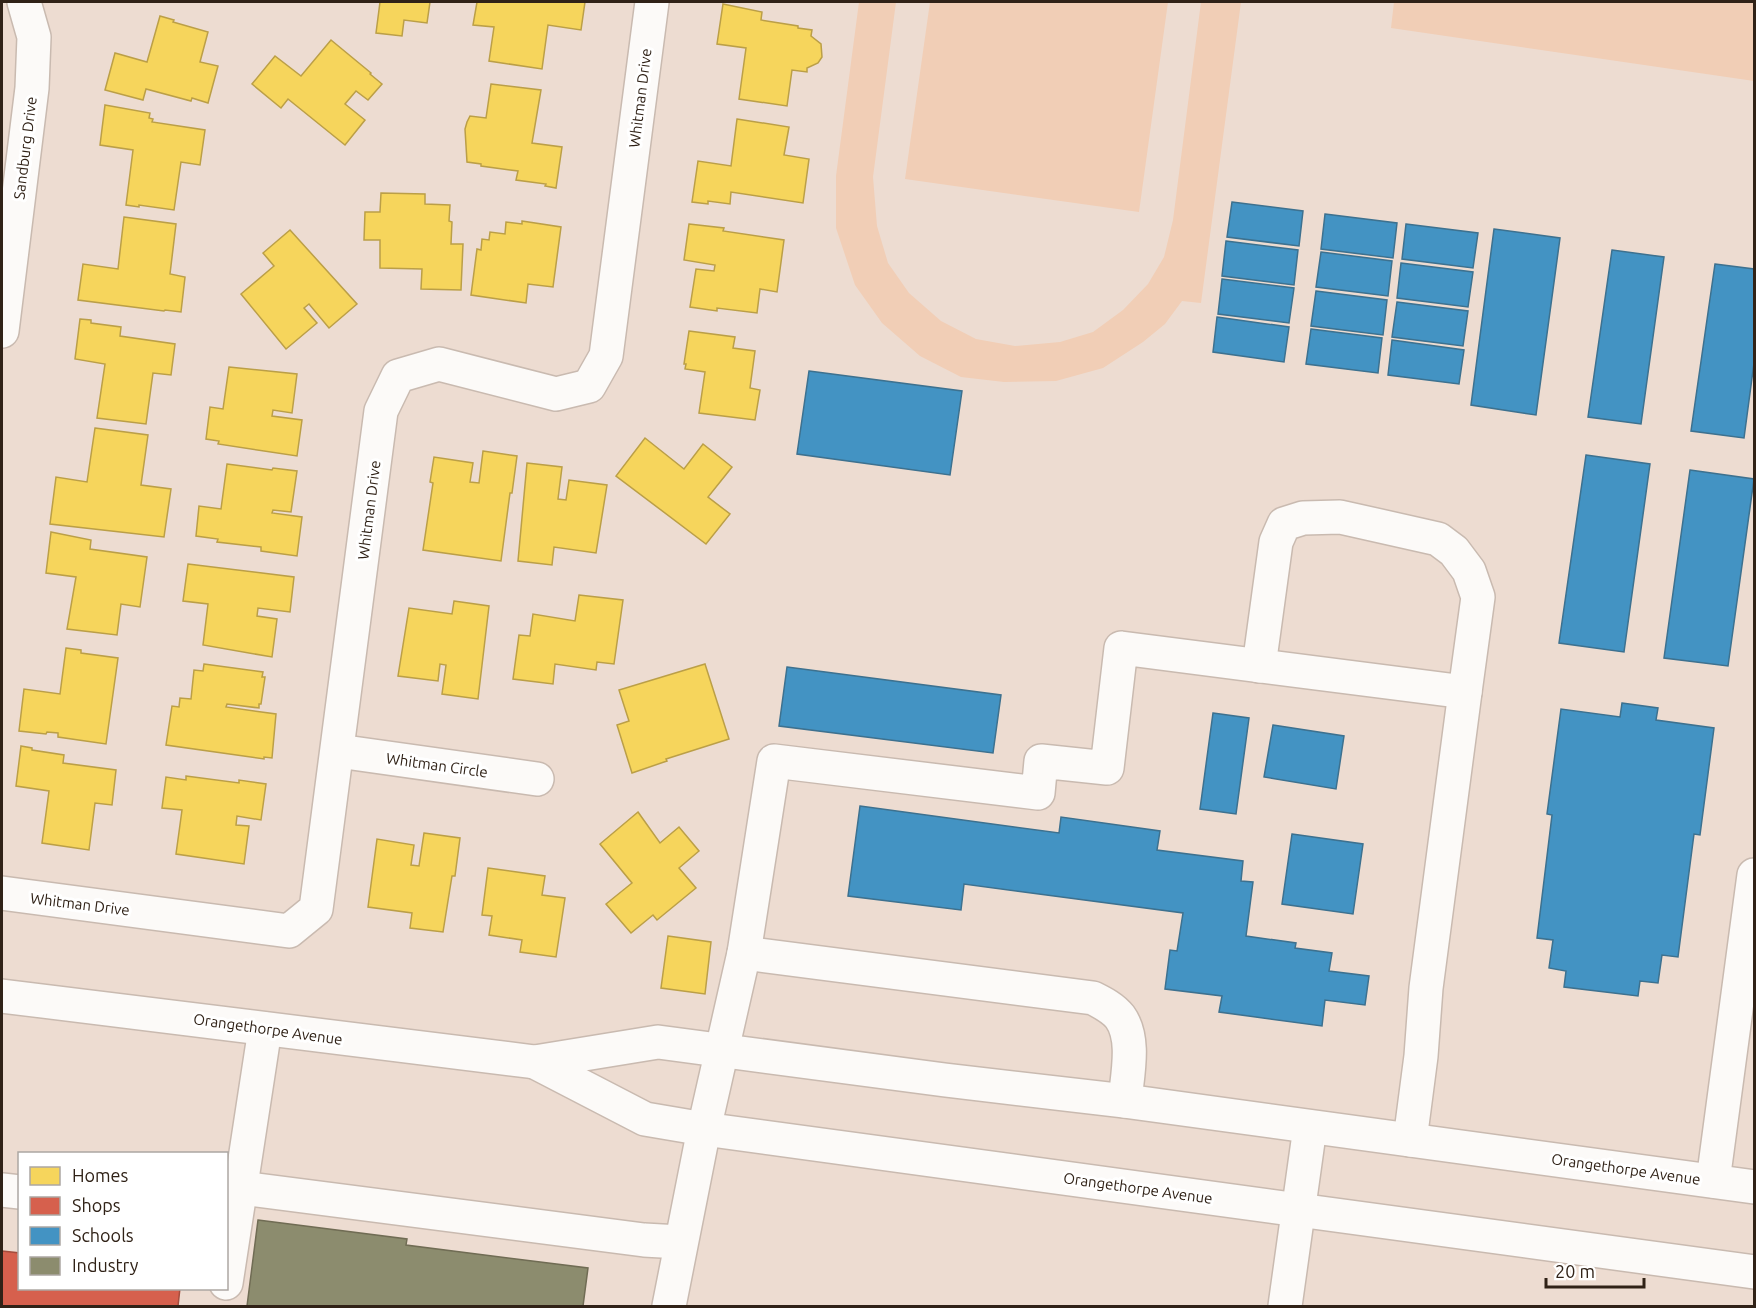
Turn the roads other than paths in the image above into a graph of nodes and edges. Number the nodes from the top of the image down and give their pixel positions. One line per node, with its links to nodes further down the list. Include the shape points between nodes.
1 (24, 2): 3 (main road, Sandburg Drive, via 34,36 32,88)
2 (652, 2): 6 (main road, Whitman Drive, via 606,356 589,386 556,394 439,364 398,376 381,411)
3 (2, 332)
4 (1259, 666): 5 (main road); 5 (main road, via 1276,542 1284,524 1303,518 1340,517 1438,539 1454,551 1469,571 1478,597); 10 (main road, via 1120,648 1107,768 1041,761 1038,793 774,761)
5 (1465, 692): 19 (main road)
6 (338, 752): 7 (main road, Whitman Circle); 9 (main road, Whitman Drive, via 316,909 289,931)
7 (537, 779)
8 (1755, 875): 11 (main road)
9 (2, 893)
10 (744, 953): 14 (main road); 16 (main road, via 1093,998 1110,1007 1127,1031)
11 (1748, 967): 20 (main road)
12 (2, 996): 13 (main road, Orangethorpe Avenue)
13 (265, 1029): 15 (main road, Orangethorpe Avenue); 24 (main road)
14 (721, 1049): 15 (main road, Orangethorpe Avenue, via 658,1042); 16 (main road, Orangethorpe Avenue); 18 (main road)
15 (535, 1062): 18 (main road, Orangethorpe Avenue, via 645,1119)
16 (1125, 1101): 17 (main road, Orangethorpe Avenue)
17 (1310, 1127): 19 (main road, Orangethorpe Avenue); 25 (main road)
18 (704, 1130): 25 (main road, Orangethorpe Avenue); 26 (main road)
19 (1410, 1140): 20 (main road, Orangethorpe Avenue)
20 (1713, 1181): 21 (main road, Orangethorpe Avenue)
21 (1755, 1187)
22 (2, 1190): 23 (main road)
23 (18, 1192)
24 (235, 1206): 26 (main road); 27 (main road)
25 (1298, 1210): 28 (main road, Orangethorpe Avenue); 32 (main road)
26 (680, 1242): 31 (main road)
27 (228, 1266)
28 (1755, 1272)
29 (226, 1290): 30 (main road)
30 (223, 1306)
31 (669, 1306)
32 (1285, 1306)

